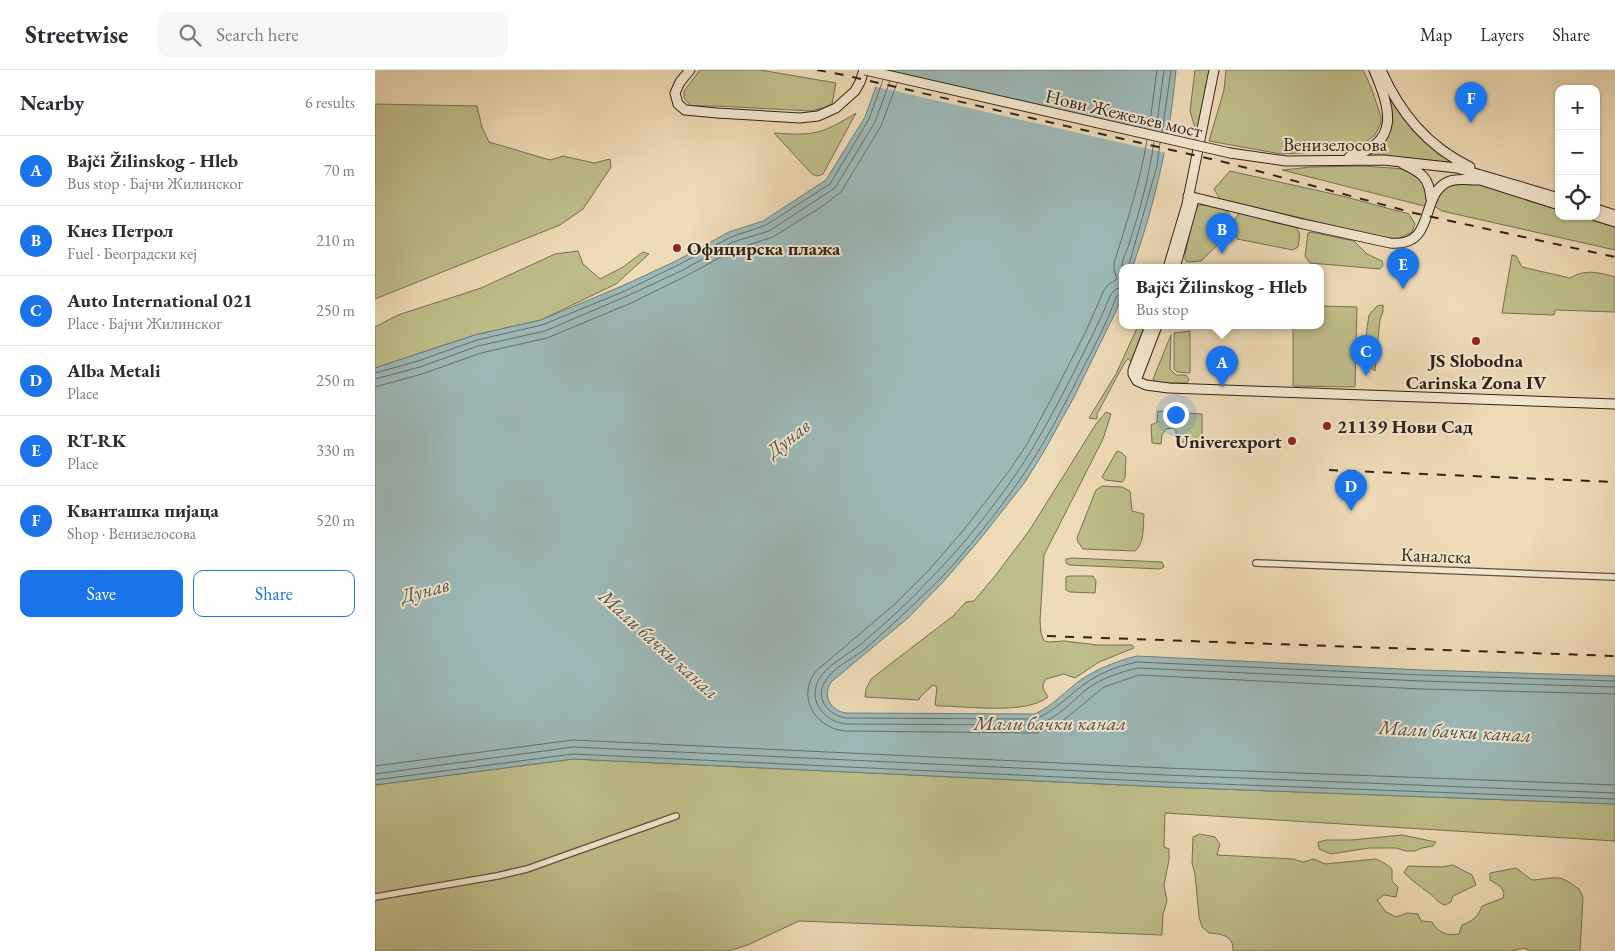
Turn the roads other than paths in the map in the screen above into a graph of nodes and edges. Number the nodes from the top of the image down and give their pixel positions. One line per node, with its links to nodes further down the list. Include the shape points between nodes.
1 (689, 70): 2 (main road, via 675,93 678,104 685,110 799,118 817,116 836,108 855,91)
2 (864, 70): 7 (main road, Нови Жежељев мост, bridge)
3 (1215, 70): 11 (main road)
4 (1220, 70): 11 (main road)
5 (1374, 70): 8 (main road, via 1389,115 1386,131 1372,148)
6 (1381, 70): 10 (main road, via 1403,112 1430,142)
7 (1230, 153): 8 (main road, Венизелосова, via 1286,161)
8 (1335, 160): 9 (main road, Венизелосова)
9 (1395, 161): 10 (main road, Венизелосова); 13 (main road, via 1427,179)
10 (1482, 177): 12 (main road, Венизелосова); 13 (main road, via 1449,181 1441,186); 14 (main road, Венизелосова)
11 (1191, 197): 13 (main road, via 1395,243 1417,235); 19 (main road); 20 (main road)
12 (1555, 197)
13 (1432, 202)
14 (1555, 203)
15 (1600, 210): 16 (main road)
16 (1615, 215)
17 (1600, 217): 18 (main road)
18 (1615, 222)
19 (1169, 264)
20 (1176, 264)
21 (1149, 329): 23 (main road)
22 (1156, 329): 23 (main road)
23 (1136, 375): 24 (main road, via 1147,385 1169,388)
24 (1615, 404)
25 (1256, 563): 26 (street, Каналска)
26 (1615, 576)
27 (676, 816): 28 (street, via 527,869)
28 (375, 897)

